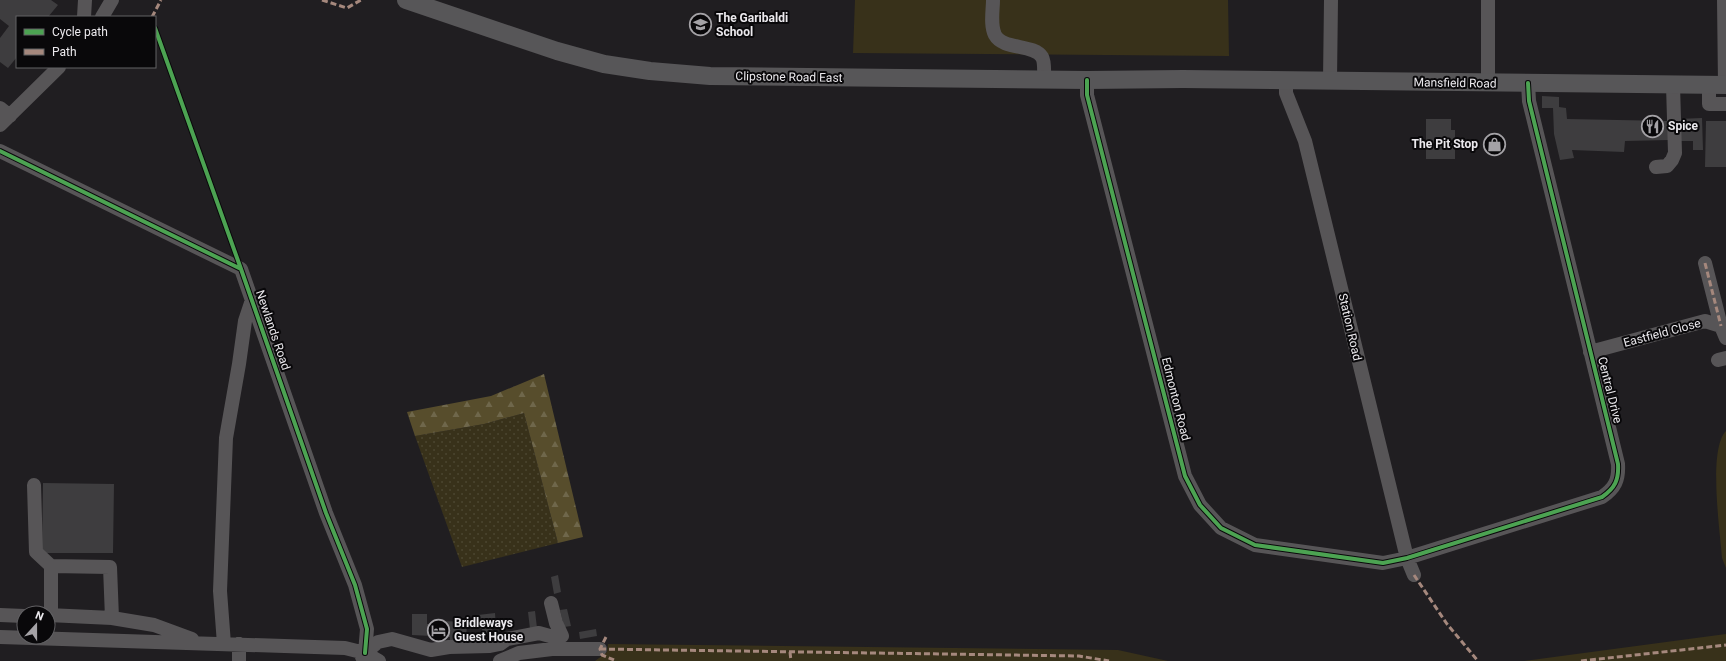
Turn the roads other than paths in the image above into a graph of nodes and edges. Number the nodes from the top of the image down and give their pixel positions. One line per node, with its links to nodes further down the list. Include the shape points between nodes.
1 (85, 0): 8 (street)
2 (112, 0): 9 (street)
3 (406, 0): 11 (main road, Clipstone Road East, via 557,51 604,64 650,71 710,76)
4 (993, 0): 11 (street, via 994,34 999,40 1010,45 1039,54 1043,58)
5 (1330, 0): 15 (street)
6 (1488, 0): 16 (street)
7 (1724, 0): 19 (street)
8 (84, 16)
9 (103, 16)
10 (58, 68): 21 (street)
11 (1044, 79): 13 (main road, Clipstone Road East)
12 (1183, 79): 13 (main road, Clipstone Road East); 14 (main road, Mansfield Road)
13 (1087, 80): 29 (street, Edmonton Road, via 1087,96 1185,476 1200,505 1221,528 1255,545 1383,563)
14 (1286, 80): 15 (main road, Mansfield Road); 29 (street, Station Road, via 1286,93 1305,141)
15 (1330, 80): 16 (main road, Mansfield Road)
16 (1488, 83): 17 (main road, Mansfield Road)
17 (1528, 84): 18 (main road, Mansfield Road); 27 (street, Central Drive, via 1531,108)
18 (1673, 85): 19 (main road, Mansfield Road); 23 (street, via 1675,153 1667,166)
19 (1720, 85): 20 (street, via 1709,104)
20 (1726, 104)
21 (3, 117)
22 (0, 151): 25 (street, Newlands Road, via 241,269)
23 (1656, 167)
24 (1705, 263): 26 (street)
25 (252, 300): 40 (street, via 245,320 226,438 220,591); 43 (street, Newlands Road, via 326,513 355,584 367,629)
26 (1723, 332): 27 (street, Eastfield Close, via 1705,321)
27 (1590, 352): 29 (street, Central Drive, via 1618,464 1616,484 1610,492 1602,497)
28 (34, 485): 30 (street, via 36,552)
29 (1407, 558): 31 (street, Station Road)
30 (51, 566): 33 (street); 37 (street, via 110,567)
31 (1414, 575)
32 (551, 603): 43 (street, via 562,636 557,638 539,634 507,639 490,646 431,650 392,639 378,642)
33 (50, 605)
34 (0, 614): 35 (street)
35 (16, 615)
36 (56, 615): 37 (street)
37 (112, 618): 39 (street, via 154,625)
38 (0, 637): 39 (street)
39 (202, 643): 40 (street)
40 (224, 644): 41 (street)
41 (239, 644): 43 (street, via 345,648); 44 (street)
42 (600, 649): 46 (street, via 519,652)
43 (362, 657): 45 (street)
44 (239, 661)
45 (379, 661)
46 (500, 661)

